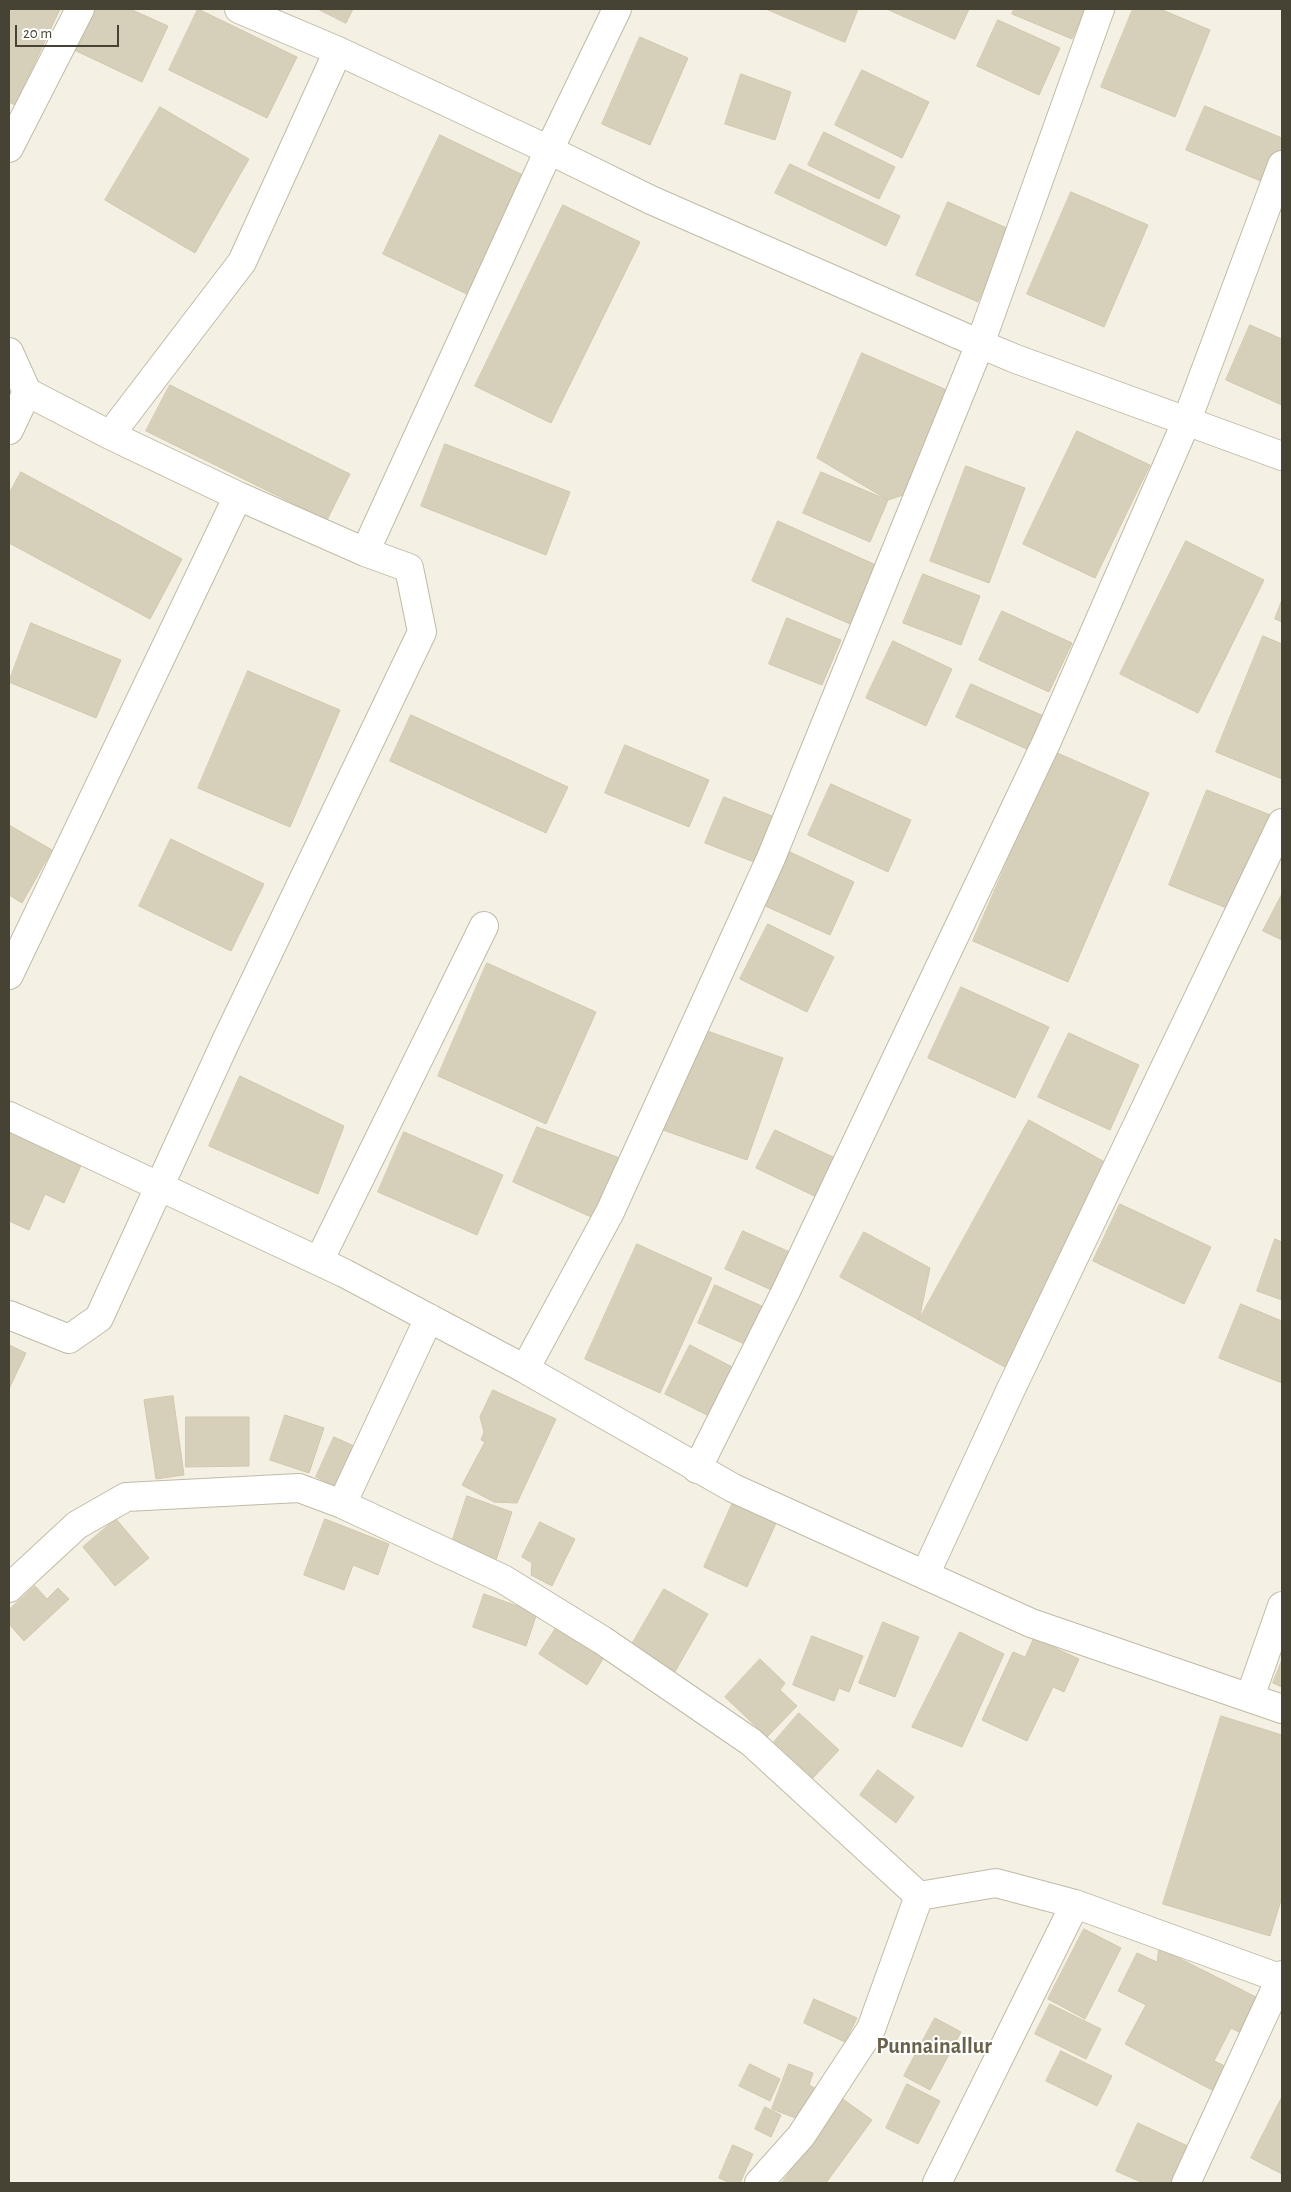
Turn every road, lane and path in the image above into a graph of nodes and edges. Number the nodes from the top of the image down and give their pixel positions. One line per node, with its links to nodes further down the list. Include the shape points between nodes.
1 (80, 9): 6 (street)
2 (239, 9): 5 (street)
3 (617, 9): 7 (street)
4 (1100, 9): 9 (street)
5 (338, 51): 7 (street); 14 (street, via 242,262)
6 (9, 148)
7 (549, 150): 9 (street, via 652,200); 17 (street)
8 (1282, 165): 12 (street)
9 (980, 344): 12 (street); 26 (street, via 771,858 610,1212)
10 (9, 352): 11 (street)
11 (27, 392): 13 (street); 14 (street)
12 (1187, 420): 15 (street); 27 (street, via 1047,742)
13 (9, 430)
14 (110, 435): 16 (street)
15 (1282, 456)
16 (238, 496): 17 (street); 20 (street)
17 (365, 552): 22 (street, via 409,568 422,632)
18 (1282, 823): 29 (street)
19 (484, 926): 23 (street)
20 (9, 975)
21 (9, 1116): 22 (street)
22 (159, 1186): 23 (street); 24 (street, via 99,1318 69,1339)
23 (319, 1261): 25 (street)
24 (9, 1315)
25 (428, 1318): 26 (street); 28 (street)
26 (525, 1369): 27 (street)
27 (697, 1469): 29 (street)
28 (342, 1504): 30 (street, via 299,1488 126,1497 77,1524); 34 (street, via 504,1579 602,1640 751,1742)
29 (924, 1575): 32 (street, via 1031,1623)
30 (9, 1588)
31 (1282, 1606): 32 (street)
32 (1250, 1697): 33 (street)
33 (1282, 1709)
34 (919, 1896): 35 (street, via 996,1883); 37 (street, via 872,2029 801,2136)
35 (1075, 1904): 36 (street); 38 (street)
36 (1282, 1977): 39 (street)
37 (758, 2183)
38 (937, 2183)
39 (1186, 2183)

